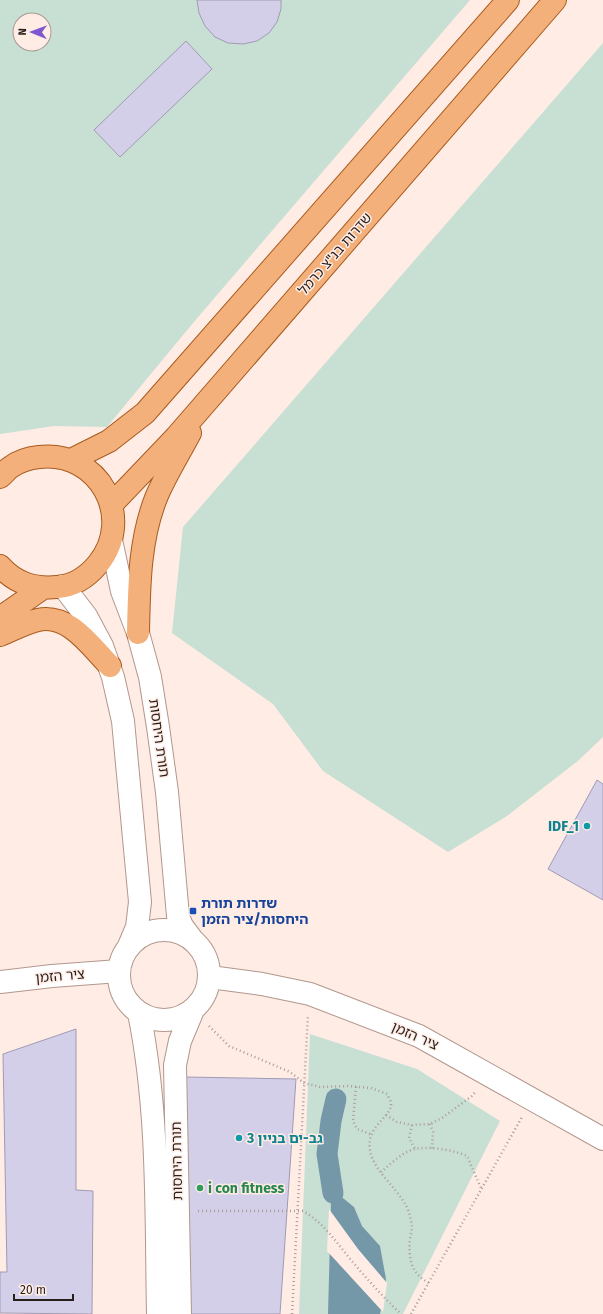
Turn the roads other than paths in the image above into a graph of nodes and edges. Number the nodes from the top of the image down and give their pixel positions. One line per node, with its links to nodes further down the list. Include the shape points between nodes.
1 (508, 0): 4 (main road, via 145,414 109,441)
2 (555, 0): 3 (main road, שדרות בנ"צ כרמל)
3 (204, 405): 6 (main road, שדרות בנ"צ כרמל); 11 (main road, via 156,498 145,532 140,573)
4 (71, 460): 5 (main road, via 51,455 30,458 11,466); 6 (main road, via 89,470 103,485)
5 (0, 477)
6 (112, 504): 7 (main road, via 114,522)
7 (111, 540): 9 (main road, via 105,556 94,570 80,580); 11 (street, תורת היחסות, via 122,591)
8 (0, 566): 9 (main road, via 6,573 23,583)
9 (53, 587): 10 (main road); 13 (street, via 86,616)
10 (0, 618)
11 (138, 633): 14 (street, תורת היחסות, via 150,677 158,727 178,916)
12 (0, 634): 13 (main road, via 38,620 52,619 77,632)
13 (110, 666): 15 (street, via 123,720 140,902 137,927)
14 (191, 938): 15 (street, via 179,932 152,931); 17 (street, via 208,962)
15 (129, 946): 16 (street, via 122,958)
16 (119, 972): 18 (street, ציר הזמן); 20 (street, via 124,995)
17 (210, 977): 19 (street, via 202,1001); 21 (street, ציר הזמן, via 310,994 419,1036)
18 (0, 982)
19 (193, 1010): 20 (street, via 181,1018 166,1020 152,1019); 23 (street, תורת היחסות, via 180,1041 175,1065)
20 (139, 1013): 22 (street, תורת היחסות, via 148,1062 155,1149)
21 (603, 1139)
22 (158, 1314)
23 (180, 1314)

